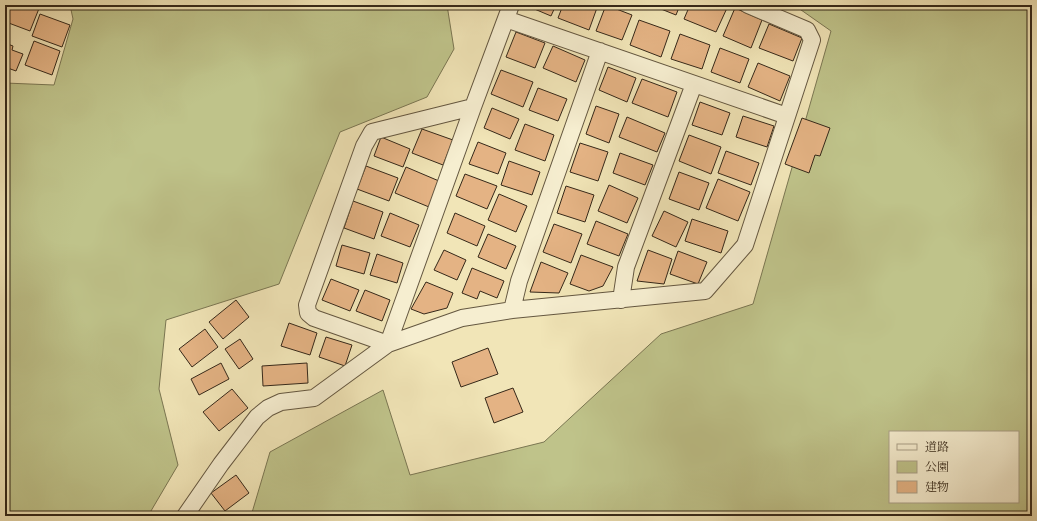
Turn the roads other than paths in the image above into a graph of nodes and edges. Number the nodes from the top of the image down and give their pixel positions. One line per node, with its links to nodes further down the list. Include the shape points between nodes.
1 (748, 5): 6 (street, via 806,30 812,40)
2 (508, 12): 3 (street); 5 (street)
3 (600, 51): 4 (street); 8 (street, via 519,281)
4 (694, 84): 6 (street); 7 (street, via 626,267)
5 (473, 107): 9 (street); 9 (street, via 372,132 364,146 307,305 308,313 314,318)
6 (787, 116): 7 (street, via 744,245 716,279 705,291)
7 (622, 300): 8 (street)
8 (512, 310): 9 (street, via 462,318)
9 (388, 344): 10 (street, via 314,398 281,402 257,417)
10 (185, 516)

